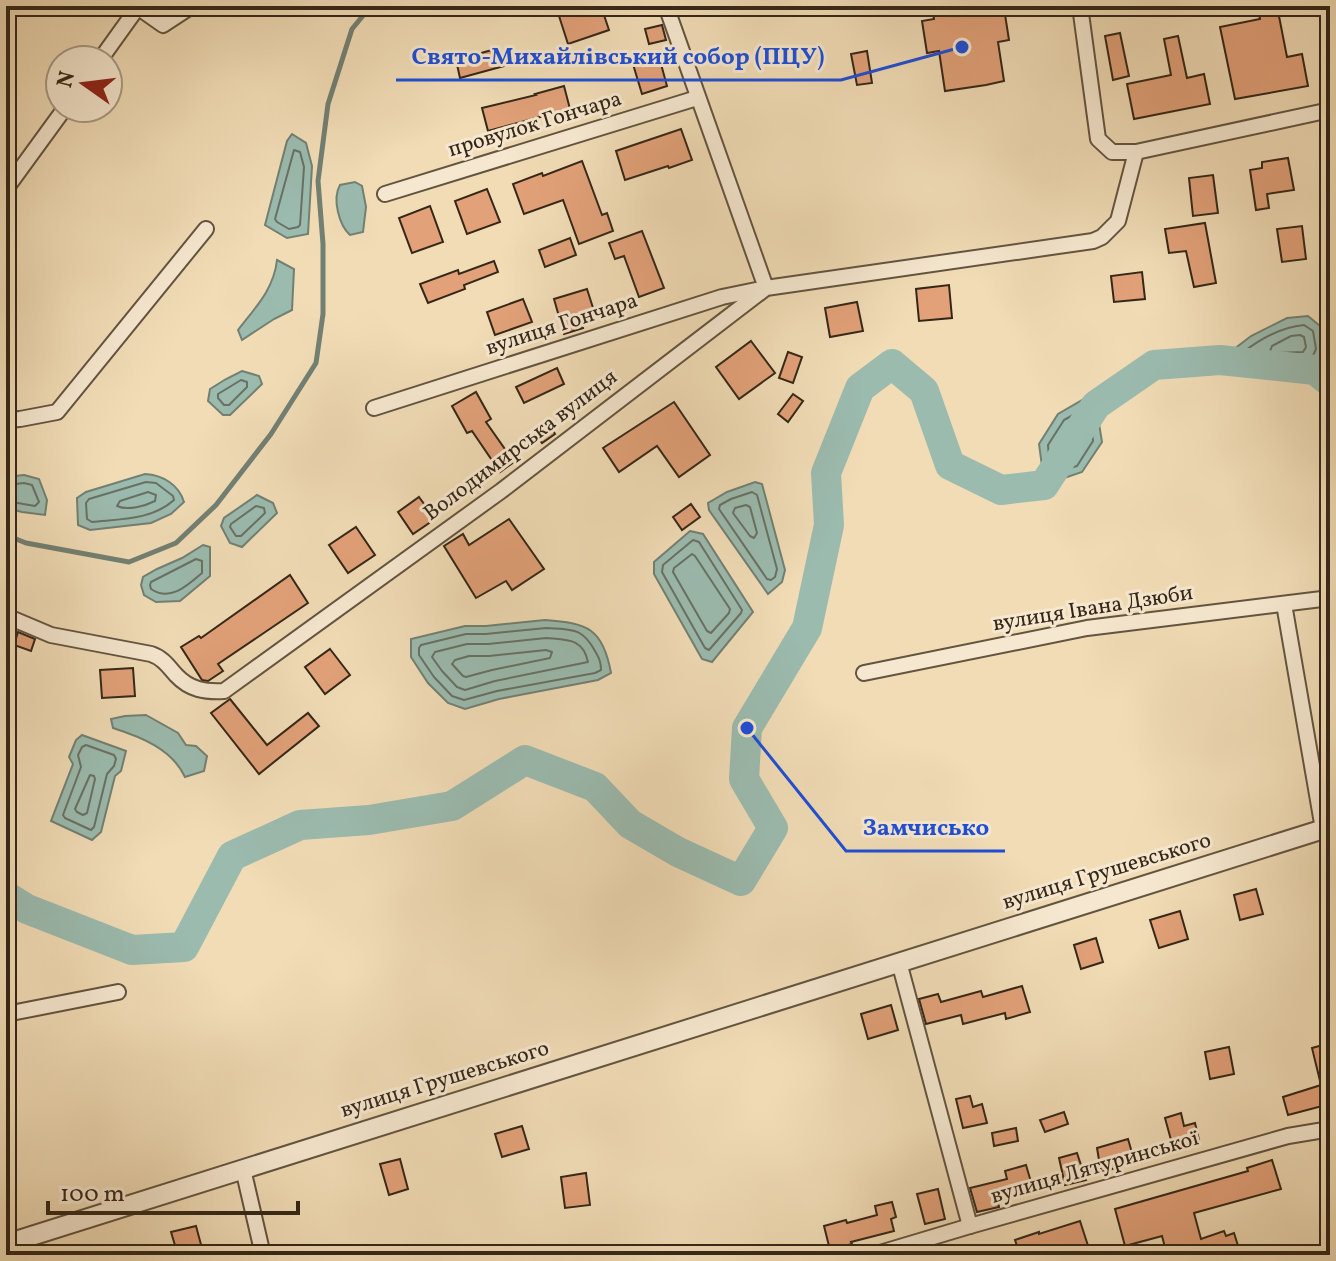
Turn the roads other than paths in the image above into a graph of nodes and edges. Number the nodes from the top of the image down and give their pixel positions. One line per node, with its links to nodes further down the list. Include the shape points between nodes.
1 (192, 6): 4 (street, via 163,25)
2 (666, 6): 6 (street)
3 (1080, 6): 9 (street, via 1098,139 1112,152)
4 (137, 7): 5 (street)
5 (111, 44)
6 (697, 98): 11 (street, провулок Гончара); 13 (street)
7 (1330, 110): 9 (street)
8 (53, 124): 10 (street)
9 (1136, 152): 13 (street, Володимирська вулиця, via 1118,221 1093,241)
10 (6, 189)
11 (385, 194)
12 (206, 229): 15 (street, via 57,412)
13 (766, 288): 14 (street, вулиця Гончара, via 722,297); 18 (street, Володимирська вулиця, via 501,491 224,691 194,689 160,657 51,635)
14 (374, 408)
15 (6, 420)
16 (1330, 598): 17 (street, вулиця Івана Дзюби)
17 (1284, 604): 19 (street, вулиця Івана Дзюби, via 1087,628); 20 (street)
18 (6, 616)
19 (864, 673)
20 (1326, 828): 21 (street, вулиця Грушевського)
21 (899, 962): 25 (street, вулиця Грушевського); 26 (street)
22 (118, 992): 23 (street)
23 (6, 1014)
24 (1330, 1129): 26 (street, вулиця Лятуринської, via 1288,1136)
25 (243, 1169): 27 (street, вулиця Грушевського); 28 (street)
26 (970, 1226): 29 (street, вулиця Лятуринської)
27 (6, 1244)
28 (263, 1255)
29 (873, 1255)

